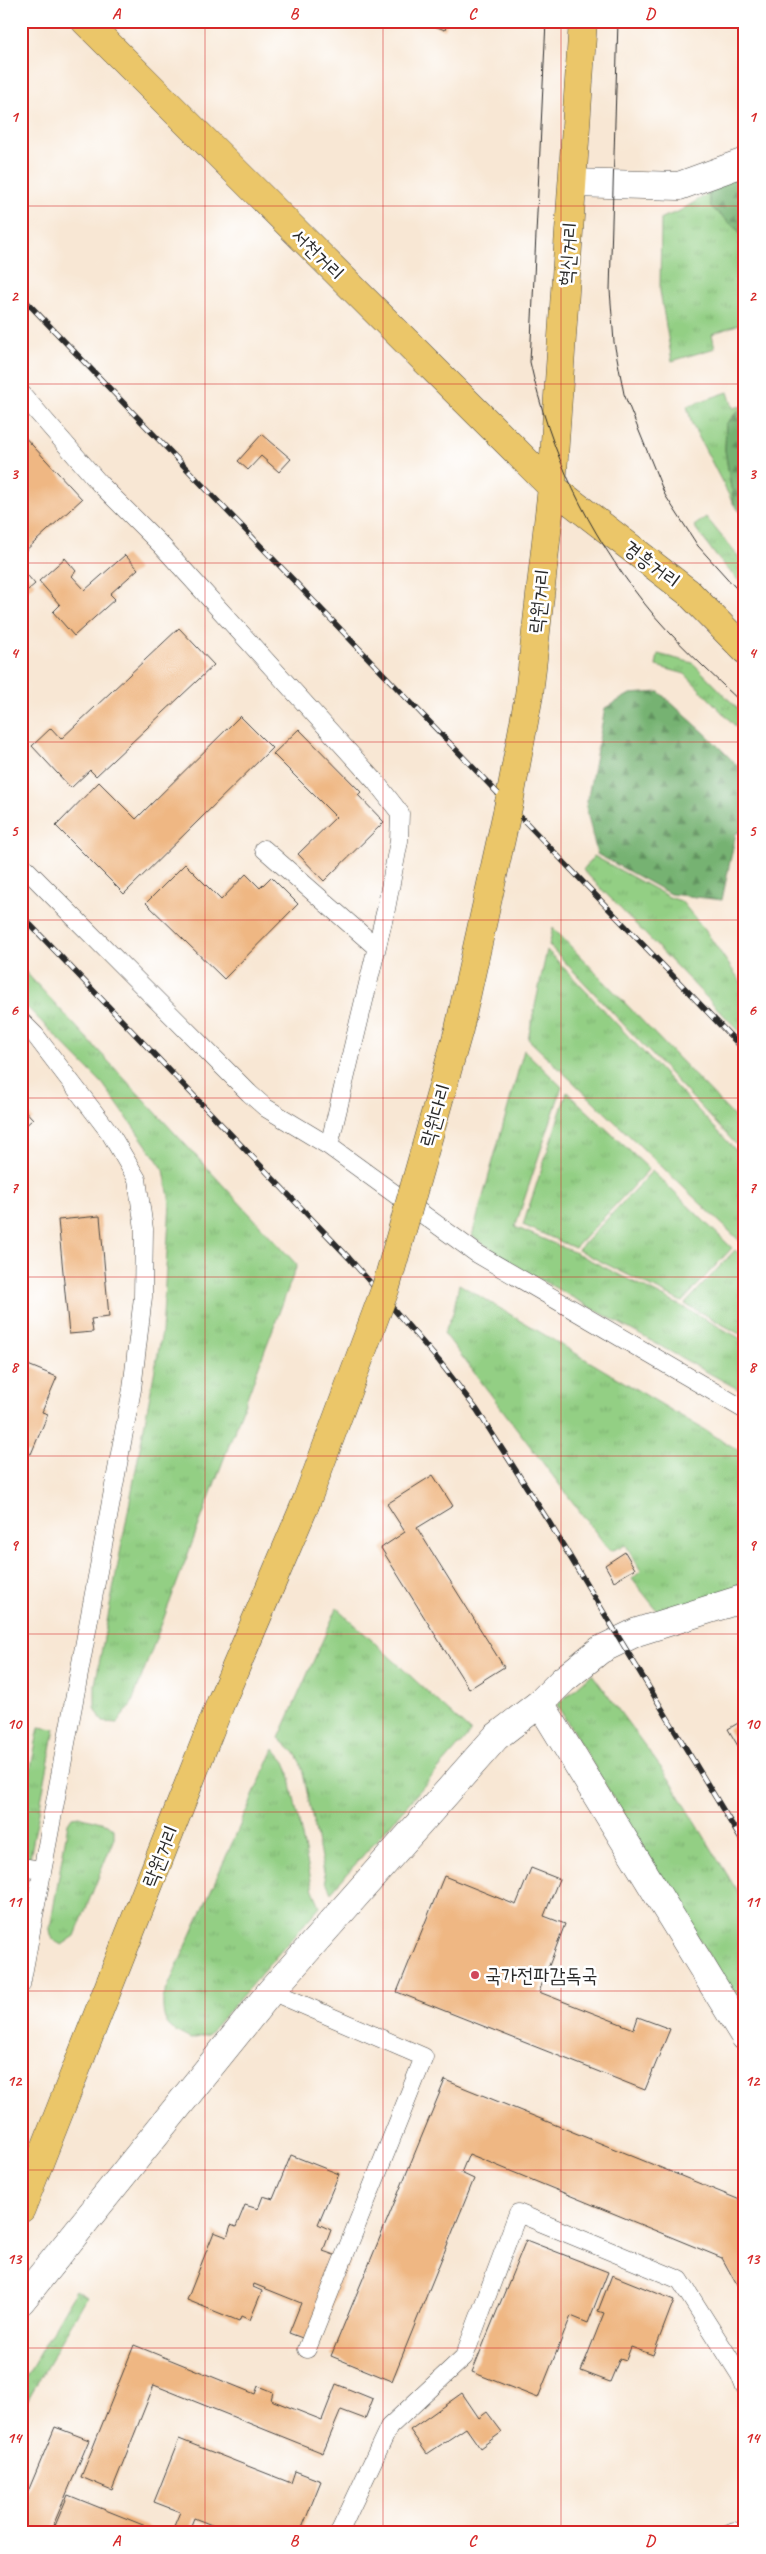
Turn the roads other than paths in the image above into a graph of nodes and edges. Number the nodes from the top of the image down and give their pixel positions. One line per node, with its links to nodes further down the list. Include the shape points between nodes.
1 (85, 21): 6 (main road, 서천거리)
2 (583, 21): 4 (main road, 혁신거리)
3 (745, 162): 4 (street, via 679,186)
4 (573, 183): 6 (main road, 혁신거리)
5 (21, 393): 11 (lane, via 400,813 399,841)
6 (552, 486): 7 (main road, 경흥거리, via 688,592); 8 (main road, 락원거리)
7 (745, 650)
8 (525, 714): 15 (main road, 락원다리, bridge, via 459,1028 386,1287)
9 (264, 849): 11 (lane)
10 (21, 864): 13 (lane, via 249,1093 266,1108)
11 (376, 947): 13 (lane)
12 (21, 1021): 19 (lane, via 110,1133 137,1179 144,1229 144,1296 132,1389)
13 (329, 1146): 14 (lane, via 476,1253)
14 (745, 1410)
15 (306, 1505): 23 (main road, 락원거리, via 221,1702)
16 (745, 1598): 17 (street, via 637,1632 613,1643 593,1656)
17 (540, 1703): 21 (street, via 496,1737); 22 (street)
18 (21, 1867): 19 (lane)
19 (41, 1870): 20 (lane)
20 (21, 1985)
21 (271, 1991): 24 (street); 25 (lane, via 424,2057)
22 (745, 2037)
23 (21, 2209)
24 (21, 2300)
25 (307, 2349)
26 (745, 2388): 27 (lane, via 680,2280 518,2213 464,2357 389,2427)
27 (338, 2533)

